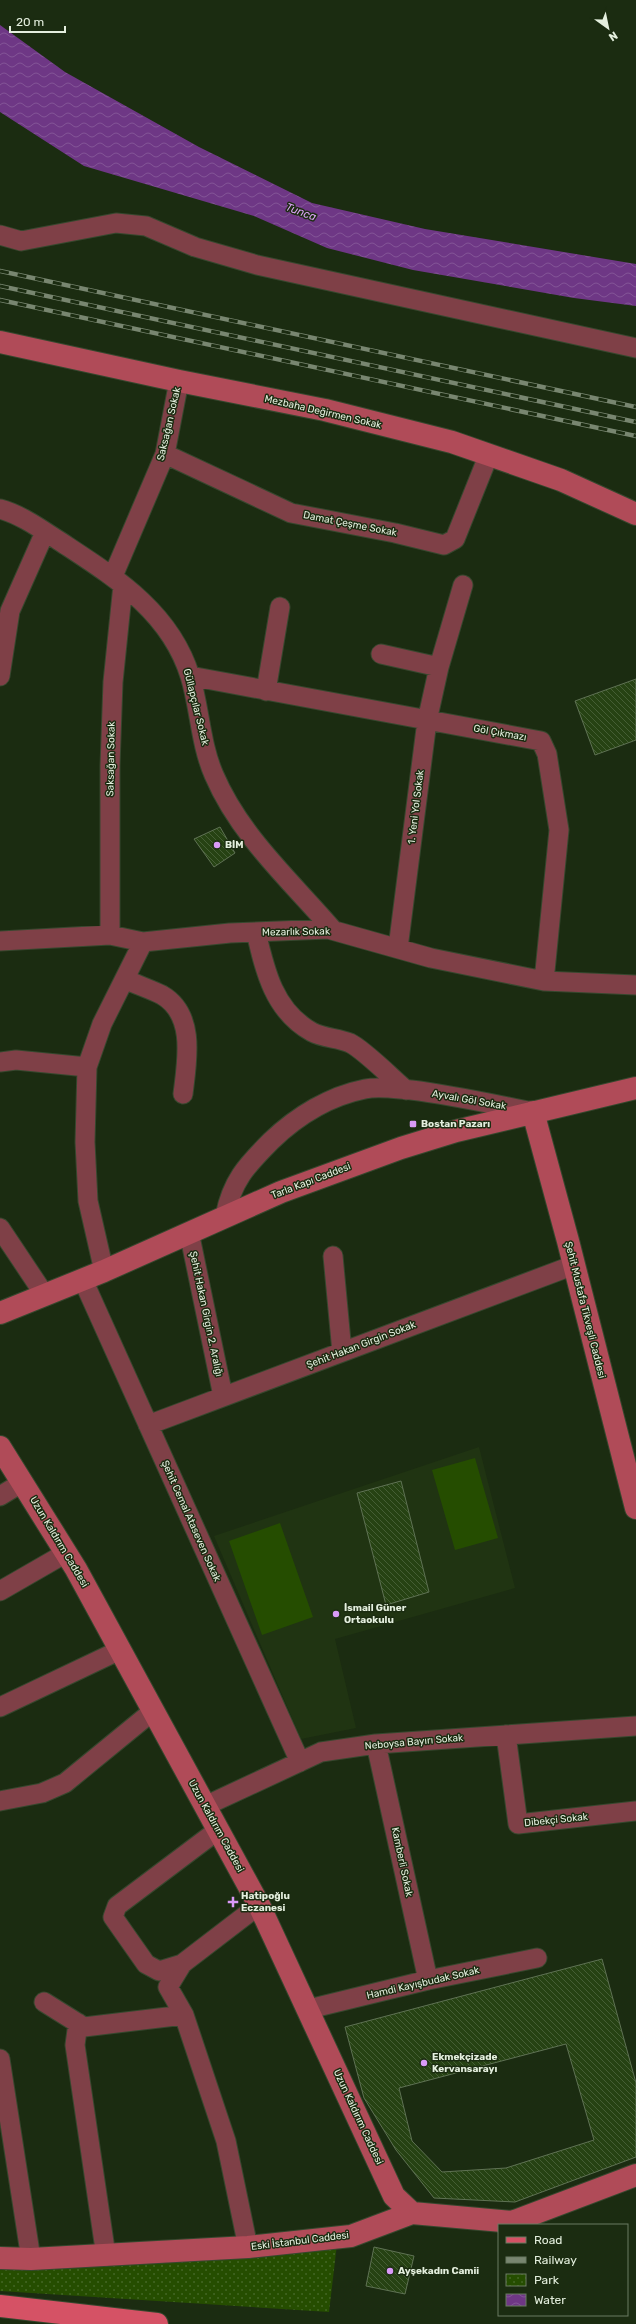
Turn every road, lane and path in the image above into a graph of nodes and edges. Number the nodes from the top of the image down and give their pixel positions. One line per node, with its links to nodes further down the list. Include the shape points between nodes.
1 (0, 235): 3 (street, via 21,241 116,223 146,226 195,248 257,265)
2 (0, 342): 4 (main road, Mezbaha Değirmen Sokak)
3 (636, 348)
4 (179, 381): 5 (street, Saksağan Sokak); 6 (main road, Mezbaha Değirmen Sokak, via 325,410)
5 (165, 454): 6 (street, Damat Çeşme Sokak, via 291,513 444,545 455,539); 10 (street, Saksağan Sokak)
6 (489, 454): 8 (main road, Mezbaha Değirmen Sokak, via 561,480)
7 (0, 509): 9 (street, Güllapçılar Sokak, via 32,523)
8 (636, 514)
9 (45, 532): 10 (street, Güllapçılar Sokak); 13 (street)
10 (118, 580): 17 (street, Güllapçılar Sokak, via 165,625 179,647); 22 (street, Saksağan Sokak, via 112,689)
11 (463, 585): 15 (street, 1. Yeni Yol Sokak)
12 (280, 607): 18 (street)
13 (5, 610): 16 (street)
14 (381, 654): 15 (street)
15 (439, 667): 19 (street, 1. Yeni Yol Sokak)
16 (0, 676)
17 (190, 676): 18 (street, Göl Çıkmazı); 20 (street, Güllapçılar Sokak, via 199,724 214,775 232,810 264,855)
18 (266, 691): 19 (street, Göl Çıkmazı)
19 (427, 721): 25 (street, 1. Yeni Yol Sokak); 27 (street, Göl Çıkmazı, via 541,741 548,754 559,830)
20 (333, 930): 21 (street, Mezarlık Sokak); 25 (street, Mezarlık Sokak)
21 (256, 932): 24 (street, Mezarlık Sokak); 32 (street, via 273,991 288,1015 313,1032 351,1043)
22 (110, 935): 23 (street, Mezarlık Sokak); 24 (street, Mezarlık Sokak)
23 (0, 941)
24 (143, 942): 26 (street)
25 (398, 948): 27 (street, Mezarlık Sokak, via 431,958)
26 (125, 980): 30 (street, via 102,1024); 33 (street, via 162,996 173,1005 186,1028)
27 (544, 981): 28 (street, Mezarlık Sokak)
28 (636, 985)
29 (0, 1062): 30 (street, via 16,1060)
30 (87, 1067): 40 (street, via 88,1201)
31 (636, 1088): 34 (main road, Tarla Kapı Caddesi)
32 (406, 1090): 34 (street, Ayvalı Göl Sokak, via 447,1095); 35 (street, Ayvalı Göl Sokak, via 366,1088 332,1099 304,1114 248,1164 229,1194)
33 (183, 1094)
34 (533, 1112): 35 (main road, Tarla Kapı Caddesi, via 401,1148 281,1192); 39 (main road, Şehit Mustafa Tikveşli Caddesi)
35 (225, 1216): 37 (main road, Tarla Kapı Caddesi)
36 (0, 1228): 42 (street)
37 (189, 1232): 40 (main road, Tarla Kapı Caddesi); 45 (street, Şehit Hakan Girgin 2. Aralığı)
38 (332, 1256): 44 (street)
39 (574, 1265): 44 (street, Şehit Hakan Girgin Sokak); 50 (main road, Şehit Mustafa Tikveşli Caddesi)
40 (104, 1271): 41 (main road, Tarla Kapı Caddesi)
41 (83, 1280): 42 (main road, Tarla Kapı Caddesi); 46 (street, Şehit Cemal Ataseven Sokak)
42 (44, 1294): 43 (main road, Tarla Kapı Caddesi)
43 (0, 1313)
44 (342, 1352): 45 (street, Şehit Hakan Girgin Sokak)
45 (223, 1396): 46 (street, Şehit Hakan Girgin Sokak)
46 (148, 1425): 59 (street, Şehit Cemal Ataseven Sokak)
47 (0, 1447): 48 (main road, Uzun Kaldırım Caddesi)
48 (23, 1482): 49 (street); 51 (main road, Uzun Kaldırım Caddesi)
49 (0, 1496)
50 (636, 1508)
51 (66, 1553): 52 (street); 53 (main road, Uzun Kaldırım Caddesi)
52 (0, 1591)
53 (120, 1650): 54 (street); 55 (main road, Uzun Kaldırım Caddesi)
54 (0, 1707)
55 (153, 1711): 60 (street, via 65,1783 42,1793); 61 (main road, Uzun Kaldırım Caddesi)
56 (636, 1726): 57 (street, Neboysa Bayırı Sokak)
57 (506, 1735): 58 (street, Neboysa Bayırı Sokak); 62 (street, Dibekçi Sokak, via 518,1824)
58 (376, 1744): 59 (street, Neboysa Bayırı Sokak, via 321,1752); 67 (street, Kamberli Sokak)
59 (300, 1762): 61 (street, Neboysa Bayırı Sokak)
60 (0, 1801)
61 (205, 1806): 63 (main road, Uzun Kaldırım Caddesi)
62 (636, 1811)
63 (218, 1830): 64 (main road, Uzun Kaldırım Caddesi); 66 (street, via 117,1906 113,1917 146,1964 159,1971)
64 (259, 1906): 66 (street); 69 (main road, Uzun Kaldırım Caddesi)
65 (537, 1958): 67 (street, Hamdi Kayışbudak Sokak)
66 (182, 1964): 70 (street, via 168,1987)
67 (428, 1980): 69 (street, Hamdi Kayışbudak Sokak)
68 (44, 2002): 71 (street)
69 (309, 2010): 74 (main road, Uzun Kaldırım Caddesi, via 394,2196)
70 (184, 2015): 71 (street, via 84,2027); 75 (street, via 226,2141)
71 (78, 2023): 76 (street, via 75,2045)
72 (0, 2059): 78 (street)
73 (636, 2175): 74 (main road, Eski İstanbul Caddesi, via 512,2222)
74 (412, 2213): 75 (main road, Eski İstanbul Caddesi, via 351,2236)
75 (248, 2247): 76 (main road, Eski İstanbul Caddesi)
76 (106, 2256): 78 (main road, Eski İstanbul Caddesi)
77 (0, 2258): 78 (main road, Eski İstanbul Caddesi)
78 (31, 2260)
79 (0, 2306): 80 (main road)
80 (157, 2324)

